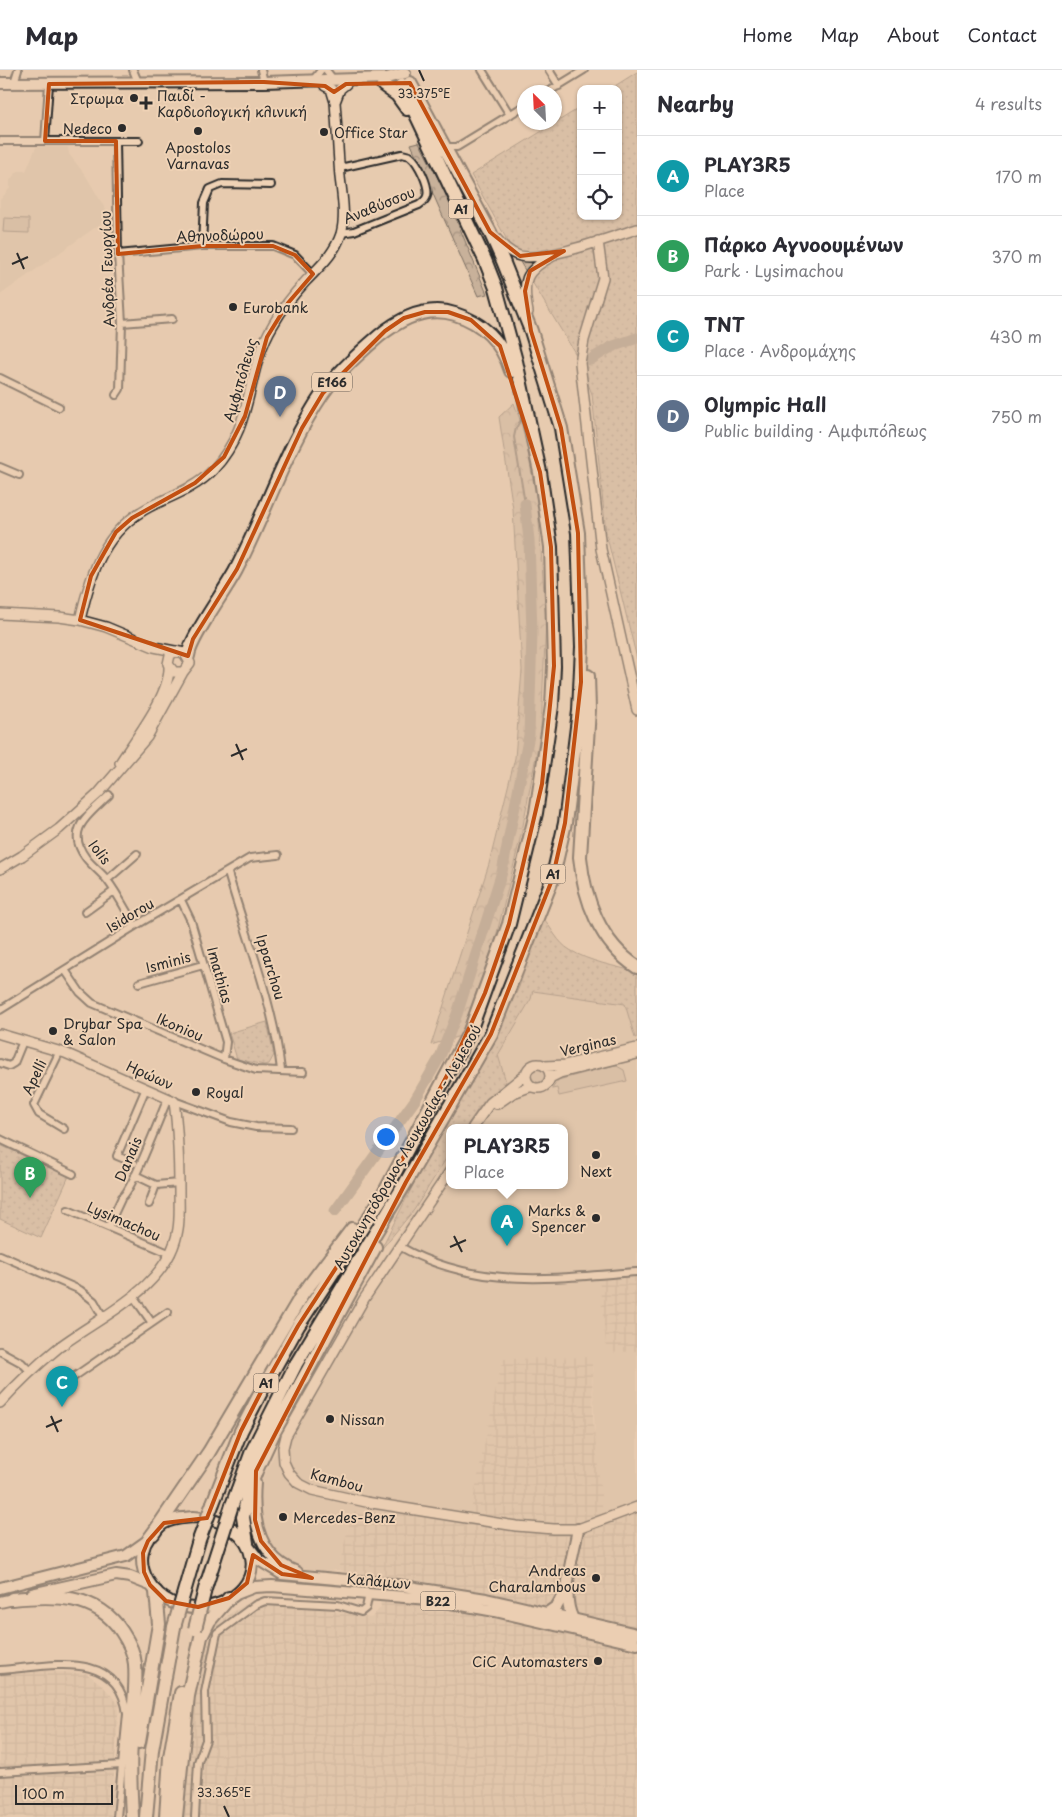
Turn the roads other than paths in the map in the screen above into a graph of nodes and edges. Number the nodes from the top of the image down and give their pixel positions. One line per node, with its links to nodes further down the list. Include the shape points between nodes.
1 (18, 70): 16 (street)
2 (133, 70): 13 (street)
3 (261, 70): 14 (street)
4 (321, 70): 12 (street)
5 (326, 70): 17 (street)
6 (384, 70): 11 (main road)
7 (482, 70): 25 (street)
8 (549, 70): 21 (street)
9 (584, 70): 22 (street)
10 (402, 76): 11 (main road); 20 (main road); 30 (highway, Αυτοκινητόδρομος Λευκωσίας - Λεμεσού / A1); 46 (highway, A1, via 485,260)
11 (367, 79): 17 (main road)
12 (313, 80): 14 (main road); 17 (main road)
13 (138, 82): 14 (main road); 18 (main road)
14 (264, 82): 17 (main road, via 301,86)
15 (0, 83): 16 (main road)
16 (14, 83): 18 (main road)
17 (329, 83): 19 (main road); 23 (street, Αμφιπόλεως)
18 (49, 84): 27 (street)
19 (346, 84): 20 (main road); 23 (street, via 340,89)
20 (382, 85): 46 (highway, via 402,102 416,126)
21 (558, 85)
22 (561, 85)
23 (335, 102): 31 (street, Αμφιπόλεως)
24 (517, 110): 25 (street)
25 (510, 115): 30 (street)
26 (0, 141): 27 (street)
27 (45, 141): 28 (street)
28 (116, 141): 29 (street); 40 (street, Ανδρέα Γεωργίου)
29 (139, 141)
30 (451, 147): 34 (highway, Αυτοκινητόδρομος Λευκωσίας - Λεμεσού / A1)
31 (340, 168): 35 (street, Αμφιπόλεως); 35 (street, Αναβύσσου, via 402,154 414,159 427,189 426,197 419,205 354,231)
32 (270, 185): 38 (street, via 222,184 210,188 204,203)
33 (637, 229): 36 (street)
34 (490, 232): 39 (street, via 520,256); 45 (highway, Αυτοκινητόδρομος Λευκωσίας - Λεμεσού / A1)
35 (341, 233): 42 (street, Αμφιπόλεως, via 331,254)
36 (598, 241): 37 (street); 41 (street)
37 (583, 245): 39 (street); 41 (street, via 592,248)
38 (202, 246): 40 (street, Αθηνοδώρου); 42 (street, Αθηνοδώρου, via 282,248 295,255)
39 (564, 250): 45 (street, via 536,266 526,278)
40 (118, 254): 44 (street, Ανδρέα Γεωργίου)
41 (602, 262): 53 (street, via 602,286 580,363 601,549)
42 (313, 274): 55 (street, Αμφιπόλεως, via 288,303 267,337 245,416 224,458 195,484 132,518 116,532 91,576)
43 (172, 319): 44 (street)
44 (122, 323): 48 (street, Ανδρέα Γεωργίου, via 120,389)
45 (531, 331): 57 (highway, Αυτοκινητόδρομος Λευκωσίας - Λεμεσού / A1, via 552,396 570,476 579,542)
46 (510, 337): 51 (highway, A1)
47 (0, 378): 49 (street)
48 (116, 394)
49 (59, 406)
50 (0, 467): 52 (street)
51 (540, 472): 58 (highway, E166, via 511,369 494,338 471,320 448,312 425,312 404,318 367,346 324,392 302,428 237,569); 99 (highway, A1, via 551,547 554,666 552,706 536,813 509,924 485,993 459,1053)
52 (20, 475)
53 (613, 598): 61 (street); 62 (street)
54 (0, 614): 55 (street)
55 (80, 620): 56 (street)
56 (144, 643): 58 (street); 59 (street)
57 (582, 647): 75 (highway, via 589,686 580,857 582,876 592,908 606,936 613,947); 105 (highway, Αυτοκινητόδρομος Λευκωσίας - Λεμεσού / A1, via 579,711 565,823 552,880 491,1034)
58 (182, 654): 59 (street, via 170,655); 60 (street, via 190,664)
59 (168, 665): 60 (street, via 174,672); 63 (street, via 168,681 162,694)
60 (183, 672): 63 (street, via 147,737)
61 (637, 684)
62 (637, 710)
63 (111, 778): 67 (street, via 59,829)
64 (109, 795): 69 (street, Iolis, via 84,818 77,837 86,858)
65 (137, 854): 69 (street)
66 (278, 856): 68 (street, Isidorou, via 250,858)
67 (0, 868)
68 (228, 873): 71 (street, Isidorou); 87 (street, Ipparchou, via 261,974)
69 (107, 880): 70 (street, Iolis)
70 (114, 891): 72 (street); 73 (street, Iolis)
71 (181, 900): 73 (street, Isidorou); 74 (street, Imathias, via 191,921)
72 (86, 912)
73 (135, 926): 76 (street, Isidorou)
74 (203, 965): 77 (street, Isminis); 84 (street, Imathias, via 226,1042)
75 (637, 967)
76 (65, 970): 78 (street, Isidorou); 84 (street, Ikoniou, via 92,1003)
77 (139, 983)
78 (0, 1010)
79 (0, 1034): 80 (street, Ηρώων)
80 (23, 1041): 82 (street, Ηρώων); 85 (street, via 14,1063 9,1066)
81 (637, 1048): 86 (street, Verginas, via 564,1065)
82 (60, 1051): 92 (street, Ηρώων); 97 (street, Apelli, via 34,1105 38,1114)
83 (637, 1054): 90 (street, Verginas)
84 (224, 1060): 87 (street, Ikoniou, via 256,1070)
85 (0, 1063)
86 (546, 1066): 89 (street, via 531,1066); 90 (street)
87 (281, 1070): 88 (street, Ikoniou)
88 (303, 1072)
89 (526, 1074): 91 (street); 94 (street, via 490,1103)
90 (550, 1078): 91 (street, via 543,1087)
91 (532, 1086): 95 (street, via 513,1093 494,1106)
92 (146, 1088): 93 (street, Ηρώων); 100 (street, via 118,1156)
93 (171, 1099): 96 (street, Ηρώων, via 231,1122); 103 (street, Danais); 106 (street, via 179,1146)
94 (475, 1124)
95 (480, 1124)
96 (291, 1128)
97 (64, 1129)
98 (0, 1139): 102 (street)
99 (405, 1155): 126 (highway, via 302,1295 214,1444); 144 (highway, A1, bridge, via 381,1199 312,1302 273,1370 241,1431 213,1502 174,1627 152,1750)
100 (134, 1163)
101 (446, 1170): 111 (street, Kambou)
102 (73, 1174)
103 (135, 1176): 107 (street); 110 (street, Danais)
104 (446, 1177): 111 (street, Kambou)
105 (406, 1182): 123 (highway, via 383,1232); 145 (highway, Αυτοκινητόδρομος Λευκωσίας - Λεμεσού / A1, bridge, via 296,1364 252,1451 205,1588 195,1629 170,1757)
106 (179, 1183): 107 (street); 112 (street, via 178,1230)
107 (156, 1185): 108 (street)
108 (149, 1204)
109 (68, 1210): 110 (street, Lysimachou)
110 (108, 1227): 112 (street, Lysimachou)
111 (399, 1246): 114 (street, via 443,1267 479,1276 521,1279); 125 (street, Kambou, via 364,1299 286,1436 283,1455 289,1473 298,1483 312,1490 366,1502 516,1526)
112 (171, 1254): 115 (street, via 162,1269)
113 (0, 1255): 117 (street, via 80,1290 94,1301)
114 (637, 1272)
115 (133, 1296): 117 (street); 118 (street)
116 (168, 1312): 118 (street)
117 (103, 1317): 120 (street)
118 (152, 1323): 121 (street)
119 (0, 1351): 120 (street)
120 (30, 1371): 122 (street)
121 (65, 1384)
122 (0, 1403)
123 (256, 1471): 127 (highway, via 243,1517); 128 (main road, via 255,1520 261,1541 281,1564)
124 (637, 1507): 125 (street, Kambou)
125 (578, 1528): 129 (main road)
126 (150, 1538): 127 (main road, B22, via 164,1523 205,1518 231,1527); 130 (main road, B22, via 126,1556); 131 (main road, via 143,1553 142,1566)
127 (248, 1545): 128 (main road, Καλάμων / B22, via 259,1560 274,1570); 133 (main road, via 252,1561 249,1576 243,1588)
128 (312, 1578): 135 (main road, Καλάμων / B22, via 442,1591)
129 (569, 1582): 135 (main road, via 560,1602); 136 (main road, via 568,1606)
130 (0, 1588)
131 (153, 1588): 133 (main road, B22, via 166,1601 187,1607 206,1606); 134 (main road, B22, via 130,1577 116,1575); 143 (highway, via 159,1624 140,1730)
132 (369, 1593): 133 (main road, Καλάμων / B22, via 272,1586 254,1587); 138 (main road, Καλάμων / B22, via 495,1611); 147 (street, via 366,1608 361,1612 338,1605 265,1601 217,1633 205,1692 206,1740 198,1762)
133 (233, 1596): 146 (highway, via 209,1621 201,1637 188,1696)
134 (6, 1601): 143 (highway, via 44,1596 84,1602 107,1615 125,1636 134,1662 135,1680 130,1745)
135 (547, 1613): 136 (main road, Καλάμων / B22)
136 (573, 1620): 137 (main road, Καλάμων / B22)
137 (637, 1634)
138 (637, 1644)
139 (0, 1670): 140 (street, via 76,1664 105,1673 118,1687 126,1708)
140 (122, 1765): 141 (street); 142 (street)
141 (0, 1772)
142 (117, 1817)
143 (132, 1817)
144 (146, 1817)
145 (166, 1817)
146 (176, 1817)
147 (195, 1817)

